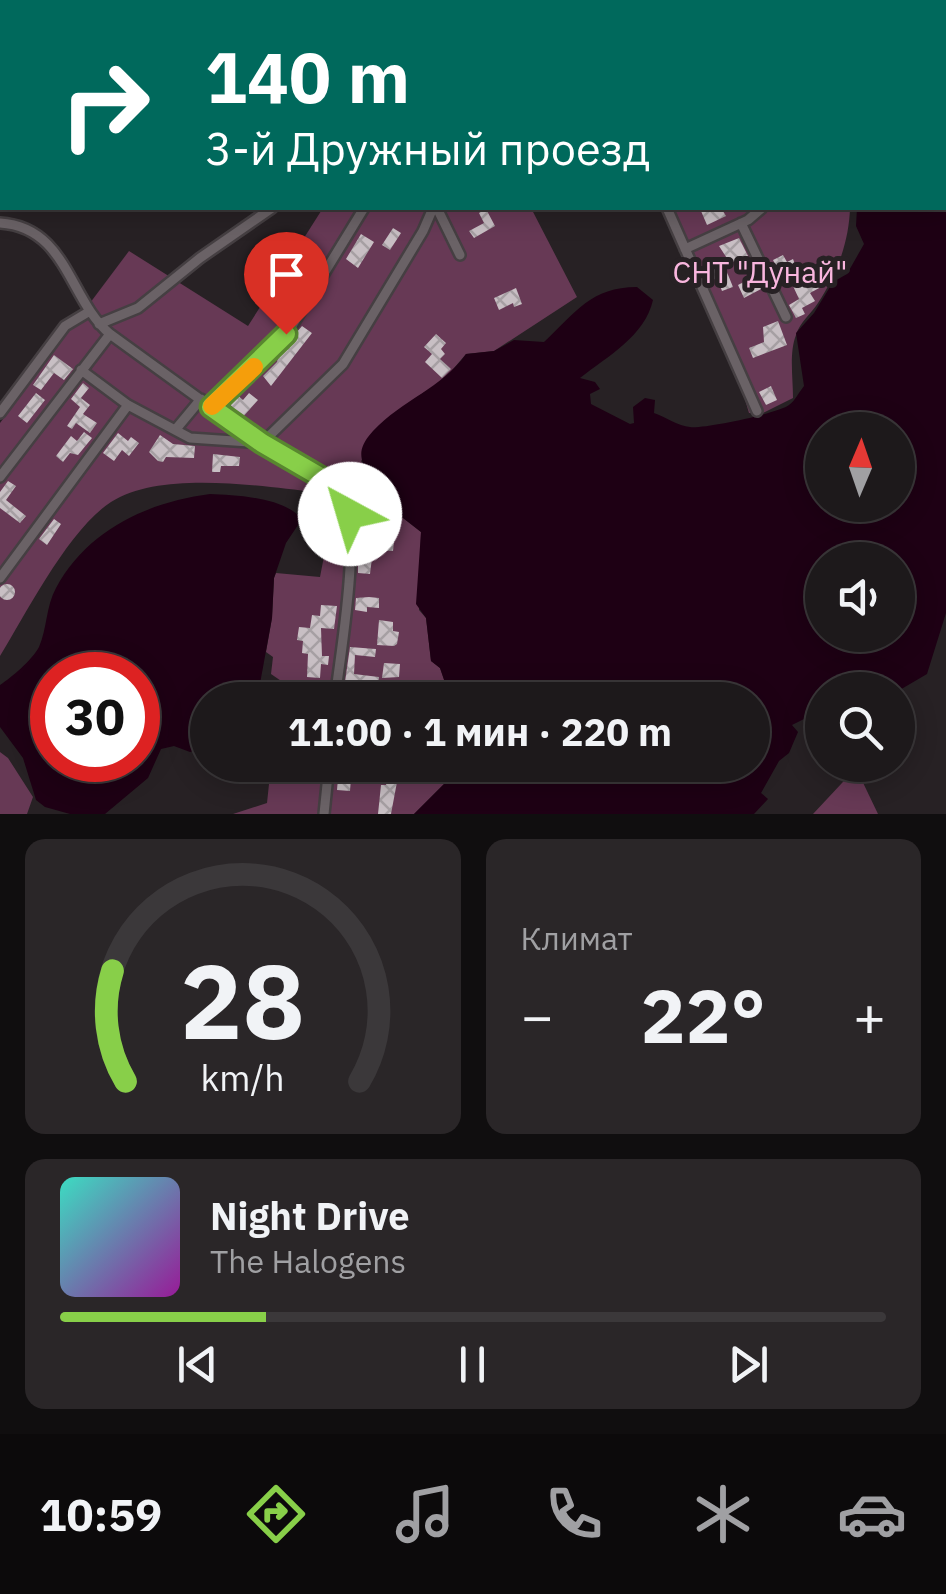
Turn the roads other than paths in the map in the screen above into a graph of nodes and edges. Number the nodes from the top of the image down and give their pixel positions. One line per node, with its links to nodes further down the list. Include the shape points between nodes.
1 (269, 210): 13 (street, via 138,308)
2 (363, 210): 18 (street, via 286,334)
3 (434, 210): 22 (street, via 343,364)
4 (436, 210): 10 (street)
5 (668, 210): 9 (street)
6 (759, 210): 8 (street)
7 (0, 222): 11 (street, via 23,226 49,247)
8 (740, 223): 9 (street); 12 (street)
9 (685, 248): 19 (street)
10 (460, 254)
11 (90, 310): 13 (street); 20 (street, via 65,326)
12 (786, 317)
13 (99, 324): 14 (street)
14 (110, 334): 15 (street); 16 (street)
15 (81, 370): 17 (street); 23 (street)
16 (201, 399): 18 (street); 21 (street)
17 (128, 405): 21 (street); 24 (street)
18 (211, 407): 22 (street)
19 (758, 411)
20 (0, 413)
21 (176, 428): 22 (street, via 196,440)
22 (262, 443): 25 (street, via 340,490 348,504 352,532)
23 (0, 477)
24 (0, 578)
25 (337, 682)
26 (327, 782): 27 (street)
27 (324, 814)

